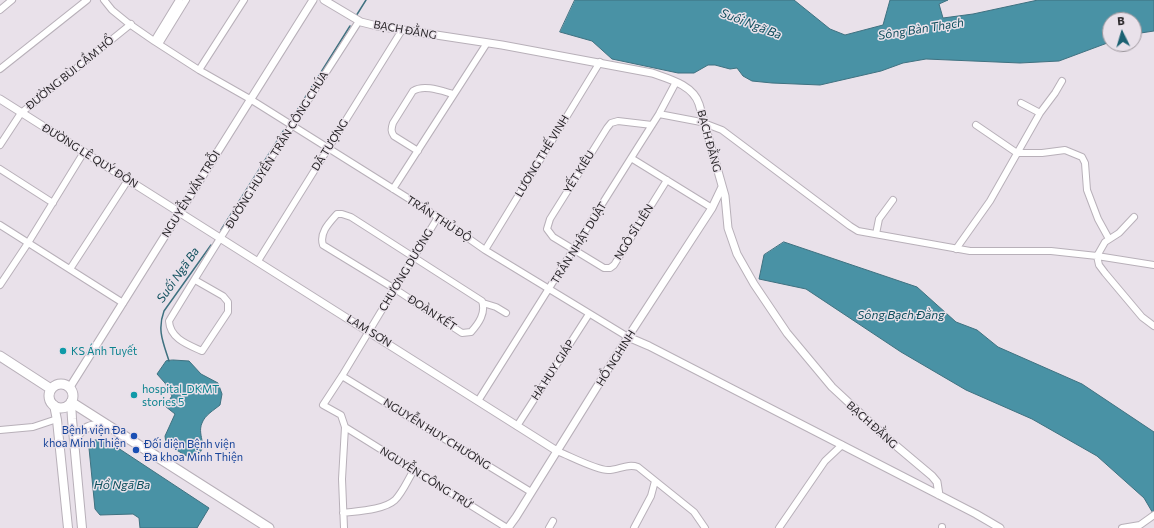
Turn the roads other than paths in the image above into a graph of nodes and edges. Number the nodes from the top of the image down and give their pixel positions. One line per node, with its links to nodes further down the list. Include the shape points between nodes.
1 (12, 0): 9 (street)
2 (86, 0): 16 (street)
3 (104, 0): 11 (street, TRẦN THỦ ĐỘ)
4 (179, 0): 13 (street)
5 (186, 0): 13 (street)
6 (244, 0): 17 (street)
7 (313, 0): 22 (street, NGUYỄN VĂN TRỖI)
8 (324, 0): 10 (street, BẠCH ĐẰNG)
9 (0, 10)
10 (359, 21): 12 (street, BẠCH ĐẰNG); 30 (street, ĐƯỜNG HUYỀN TRÂN CÔNG CHÚA)
11 (130, 24): 13 (street, TRẦN THỦ ĐỘ); 24 (street, ĐƯỜNG BÙI CẦM HỔ)
12 (402, 30): 14 (street, BẠCH ĐẰNG); 32 (street, DÃ TƯỢNG)
13 (156, 42): 17 (street, TRẦN THỦ ĐỘ)
14 (486, 43): 15 (street, BẠCH ĐẰNG); 20 (street)
15 (600, 62): 19 (street, BẠCH ĐẰNG, via 652,73); 54 (street, LƯƠNG THẾ VINH)
16 (0, 69)
17 (199, 70): 22 (street, TRẦN THỦ ĐỘ)
18 (1062, 81): 25 (street)
19 (676, 82): 26 (street, TRẦN NHẬT DUẬT); 27 (street, BẠCH ĐẰNG, via 696,97)
20 (453, 94): 33 (street); 33 (street, via 417,88 393,123 394,136)
21 (0, 99): 24 (street, ĐƯỜNG LÊ QUÝ ĐÔN)
22 (250, 99): 30 (street, TRẦN THỦ ĐỘ); 45 (street, NGUYỄN VĂN TRỖI)
23 (1021, 103): 25 (street)
24 (21, 113): 31 (street, ĐƯỜNG BÙI CẦM HỔ); 34 (street, ĐƯỜNG LÊ QUÝ ĐÔN)
25 (1040, 113): 35 (street)
26 (659, 114): 27 (street); 28 (street, TRẦN NHẬT DUẬT)
27 (703, 123): 40 (street, BẠCH ĐẰNG); 49 (street, via 722,130 850,226)
28 (652, 125): 36 (street, TRẦN NHẬT DUẬT); 55 (street, YẾT KIÊU, via 618,121 611,123 607,128 548,224 547,229 553,237)
29 (976, 125): 35 (street)
30 (292, 126): 32 (street, TRẦN THỦ ĐỘ); 50 (street, ĐƯỜNG HUYỀN TRÂN CÔNG CHÚA)
31 (0, 145)
32 (328, 148): 41 (street, TRẦN THỦ ĐỘ); 58 (street, DÃ TƯỢNG)
33 (418, 150): 41 (street)
34 (84, 152): 38 (street, ĐƯỜNG LÊ QUÝ ĐÔN); 43 (street)
35 (1017, 153): 51 (street, via 1065,150 1082,157 1085,163 1087,190); 53 (street, via 993,195)
36 (632, 158): 39 (street); 55 (street, TRẦN NHẬT DUẬT)
37 (0, 169): 43 (street)
38 (128, 180): 45 (street, ĐƯỜNG LÊ QUÝ ĐÔN); 60 (street)
39 (667, 180): 44 (street); 55 (street, NGÔ SĨ LIÊN, via 614,265 604,268)
40 (722, 187): 44 (street, HỒ NGHINH); 90 (street, BẠCH ĐẰNG, via 727,205 728,228 737,254 787,333 832,387 932,476 937,482)
41 (393, 189): 46 (street, TRẦN THỦ ĐỘ)
42 (893, 200): 49 (street, via 879,219)
43 (53, 203): 52 (street)
44 (712, 208): 71 (street, HỒ NGHINH)
45 (180, 212): 50 (street, LAM SƠN); 65 (street, NGUYỄN VĂN TRỖI)
46 (438, 217): 54 (street, TRẦN THỦ ĐỘ); 57 (street, CHƯƠNG DƯƠNG)
47 (1134, 217): 51 (street, via 1119,233)
48 (0, 225): 52 (street)
49 (876, 234): 53 (street)
50 (221, 238): 58 (street, LAM SƠN); 61 (street, ĐƯỜNG HUYỀN TRÂN CÔNG CHÚA)
51 (1109, 239): 56 (street, via 1102,245)
52 (28, 243): 60 (street); 62 (street)
53 (956, 249): 56 (street, via 1051,251)
54 (485, 250): 64 (street, TRẦN THỦ ĐỘ)
55 (574, 250): 64 (street, TRẦN NHẬT DUẬT)
56 (1097, 256): 59 (street); 69 (street, via 1101,268 1142,317)
57 (414, 258): 63 (street, CHƯƠNG DƯƠNG); 63 (street, ĐOÀN KẾT, via 342,214 337,214 322,233 323,245); 66 (street, ĐOÀN KẾT, via 482,301)
58 (258, 261): 70 (street, LAM SƠN)
59 (1154, 266)
60 (70, 269): 65 (street)
61 (195, 280): 61 (street, ĐƯỜNG HUYỀN TRÂN CÔNG CHÚA, via 170,321 170,328 183,342 202,351 228,312 228,302 223,296)
62 (0, 285)
63 (395, 289): 66 (street, ĐOÀN KẾT, via 462,333 471,332 475,328 483,314); 70 (street, CHƯƠNG DƯƠNG)
64 (549, 290): 68 (street, TRẦN THỦ ĐỘ); 76 (street, TRẦN NHẬT DUẬT)
65 (123, 302): 74 (street, NGUYỄN VĂN TRỖI)
66 (482, 304): 67 (street)
67 (506, 312)
68 (589, 314): 71 (street, TRẦN THỦ ĐỘ); 81 (street, HÀ HUY GIÁP)
69 (1154, 326)
70 (369, 332): 73 (street, CHƯƠNG DƯƠNG); 76 (street, LAM SƠN)
71 (628, 337): 85 (street); 86 (street, HỒ NGHINH)
72 (0, 356): 75 (main road)
73 (342, 376): 82 (street, CHƯƠNG DƯƠNG, via 323,405 341,415); 89 (street, NGUYỄN HUY CHƯƠNG)
74 (70, 387): 75 (main road, via 57,384); 77 (main road, via 73,394)
75 (51, 389): 78 (main road, via 49,396)
76 (478, 401): 81 (street, LAM SƠN)
77 (72, 402): 78 (main road, via 61,408); 80 (main road); 84 (main road)
78 (54, 405): 79 (main road)
79 (57, 419): 83 (street, via 33,427); 92 (main road)
80 (107, 425): 84 (main road, via 87,427); 98 (main road)
81 (517, 426): 86 (street, LAM SƠN)
82 (345, 427): 87 (street, NGUYỄN CÔNG TRỨ); 93 (street)
83 (0, 430)
84 (74, 441): 91 (main road)
85 (842, 445): 90 (street); 104 (street, via 825,461)
86 (557, 451): 88 (street, via 603,470 634,466); 89 (street, HỒ NGHINH)
87 (414, 470): 93 (street, via 396,498 387,505); 100 (street, NGUYỄN CÔNG TRỨ)
88 (655, 481): 102 (street, via 651,496); 103 (street, via 694,512)
89 (531, 492): 100 (street, HỒ NGHINH)
90 (939, 495): 105 (street)
91 (81, 510): 92 (main road); 97 (main road)
92 (66, 512): 96 (main road)
93 (343, 514): 99 (street)
94 (1154, 515): 106 (street, via 1140,525)
95 (553, 521): 101 (street)
96 (68, 528)
97 (82, 528)
98 (268, 528)
99 (344, 528)
100 (508, 528)
101 (549, 528)
102 (634, 528)
103 (705, 528)
104 (779, 528)
105 (1000, 528)
106 (1122, 528)

